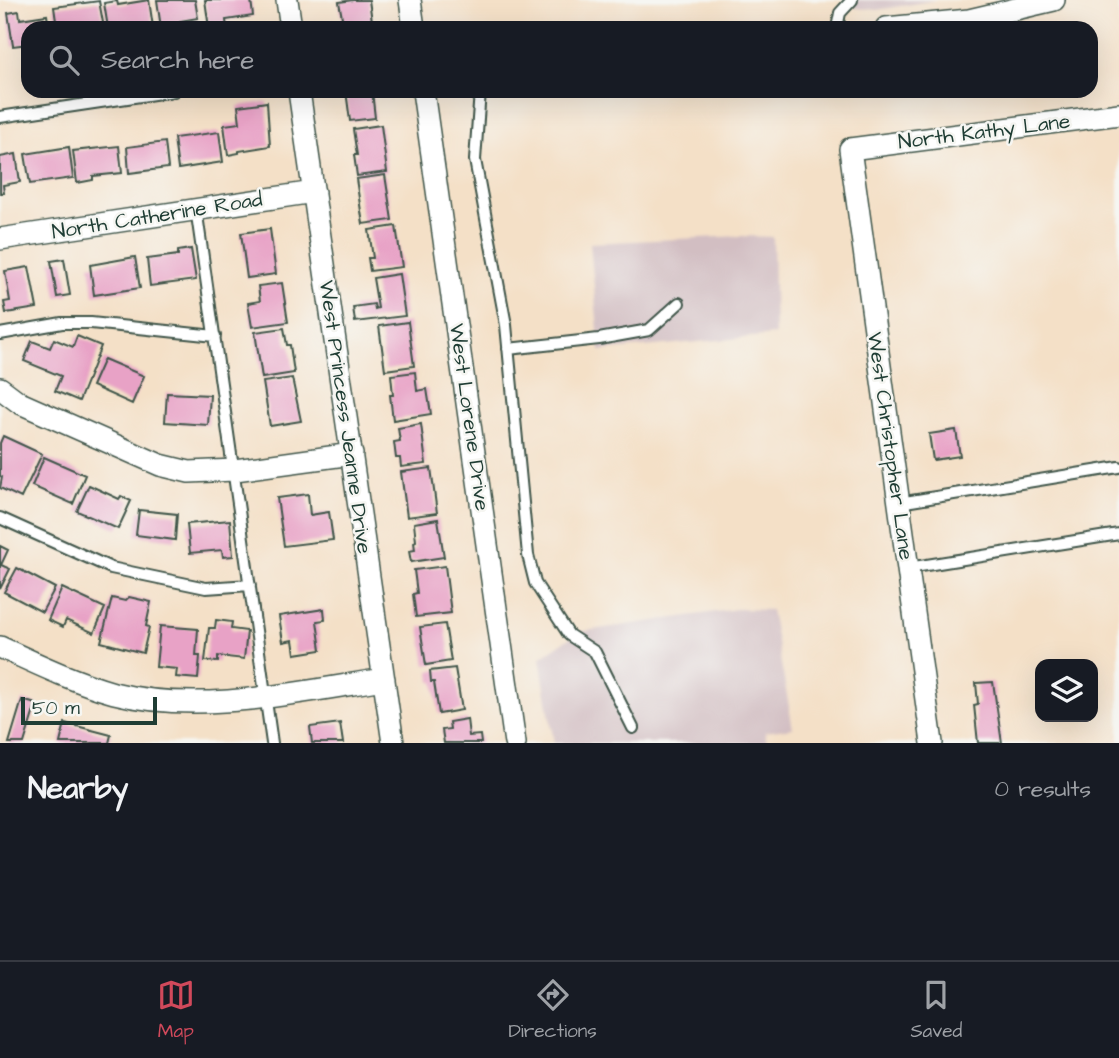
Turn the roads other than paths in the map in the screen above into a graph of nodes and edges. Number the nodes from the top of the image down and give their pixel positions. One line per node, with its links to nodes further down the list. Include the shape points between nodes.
1 (287, 0): 5 (street)
2 (410, 0): 6 (street)
3 (852, 0): 7 (lane)
4 (1054, 0): 8 (street)
5 (290, 21)
6 (413, 21)
7 (839, 21)
8 (959, 21)
9 (127, 98): 14 (lane)
10 (300, 98): 16 (street, West Princess Jeanne Drive)
11 (424, 98): 38 (street, West Lorene Drive)
12 (479, 98): 22 (lane, via 475,160)
13 (1119, 114): 15 (street, North Kathy Lane)
14 (0, 117)
15 (850, 149): 27 (street, West Christopher Lane)
16 (314, 192): 17 (street, North Catherine Road); 24 (street, West Princess Jeanne Drive)
17 (196, 208): 18 (street, North Catherine Road); 21 (lane)
18 (0, 239)
19 (679, 303): 22 (lane, via 649,330)
20 (0, 334): 21 (lane, via 91,323)
21 (215, 336): 26 (lane)
22 (508, 349): 35 (lane, via 528,555 535,583 569,635 595,652)
23 (0, 388): 26 (street, via 20,403 160,466 189,472)
24 (352, 454): 26 (street); 33 (street, West Princess Jeanne Drive)
25 (1119, 467): 27 (lane)
26 (235, 470): 31 (lane)
27 (899, 503): 30 (street, West Christopher Lane)
28 (0, 518): 31 (lane, via 111,568 206,588)
29 (1119, 534): 30 (lane)
30 (908, 568): 39 (street, West Christopher Lane)
31 (250, 585): 34 (lane)
32 (0, 647): 34 (street, via 83,682 147,699)
33 (384, 679): 34 (street); 37 (street, West Princess Jeanne Drive)
34 (266, 696): 36 (lane)
35 (633, 728)
36 (272, 743)
37 (393, 743)
38 (515, 743)
39 (932, 743)

